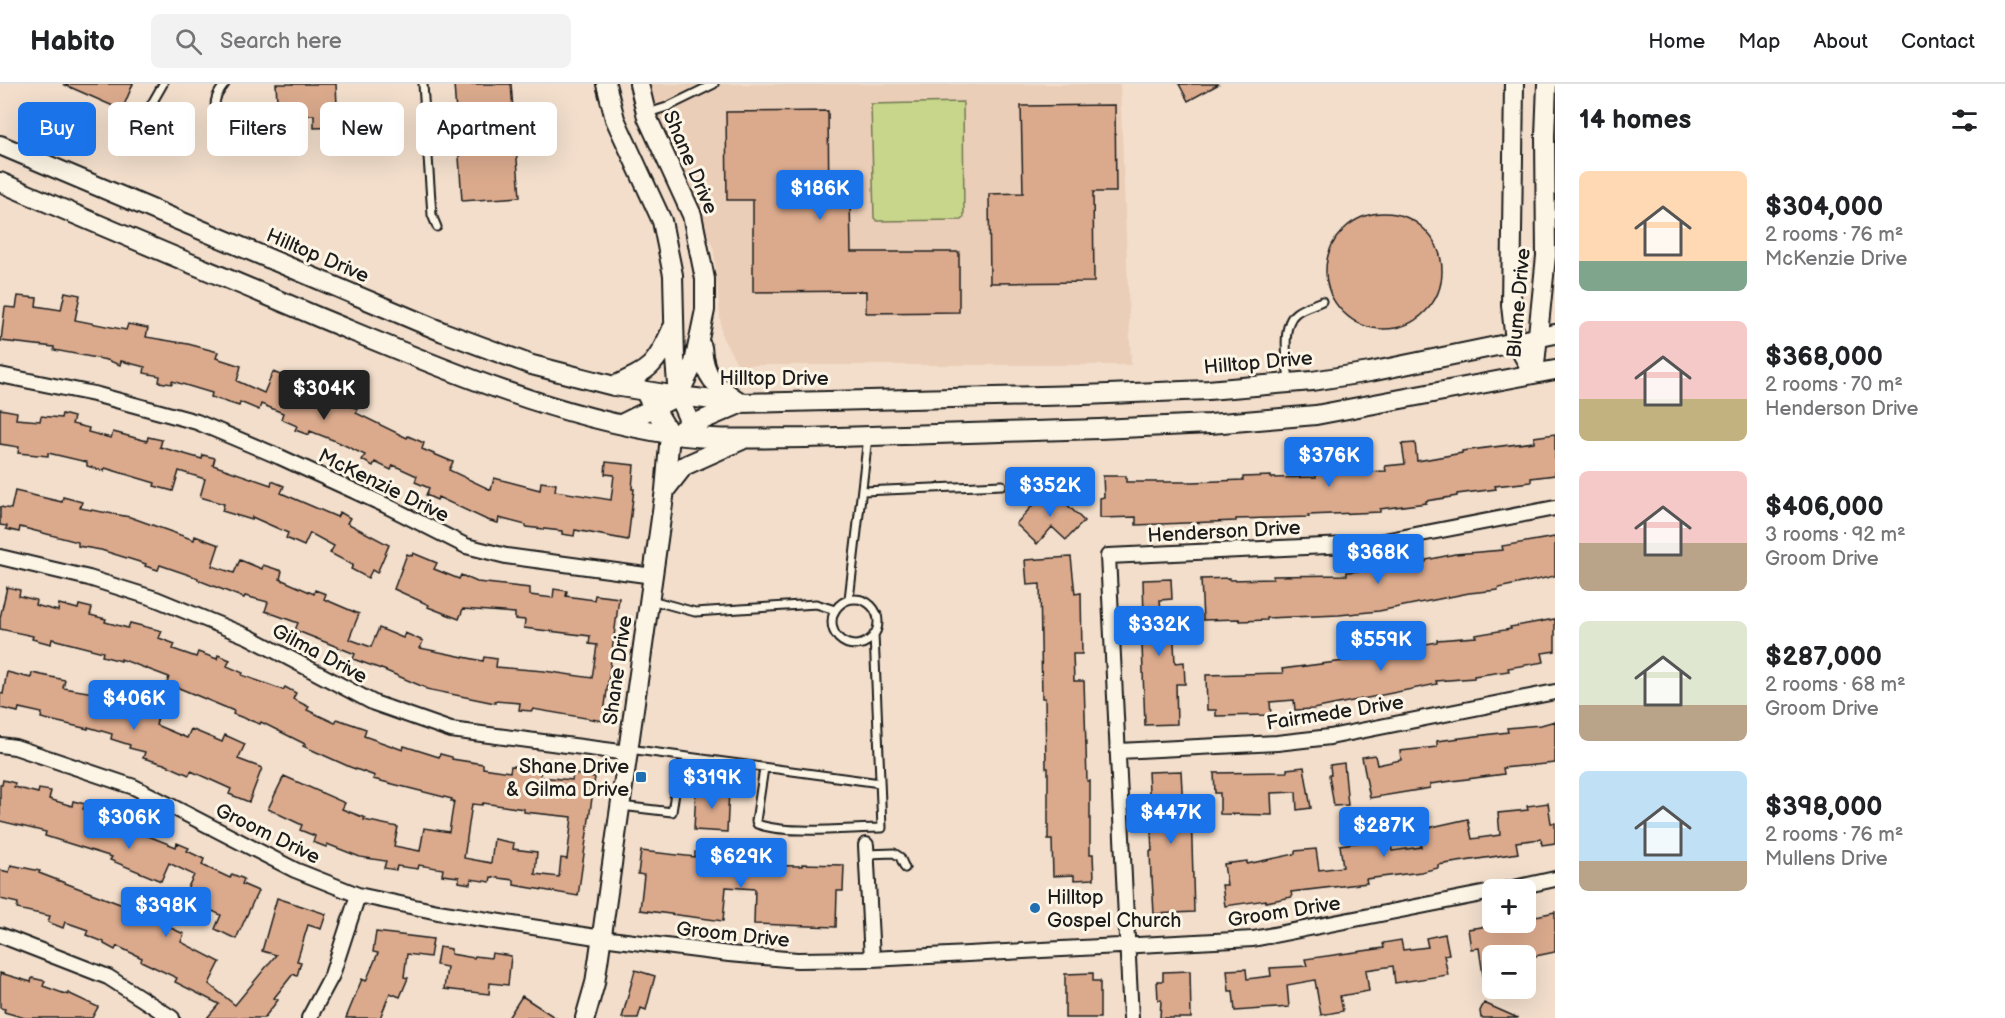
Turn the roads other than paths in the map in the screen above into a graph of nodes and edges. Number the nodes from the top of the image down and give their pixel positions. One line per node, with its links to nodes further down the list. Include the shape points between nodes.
1 (163, 84): 9 (lane)
2 (225, 84): 10 (lane)
3 (423, 84): 14 (lane, via 432,215)
4 (606, 84): 18 (main road, via 615,119 662,221 673,275)
5 (639, 84): 11 (main road, Shane Drive)
6 (1547, 84): 15 (main road, Blume Drive)
7 (709, 85): 11 (lane, via 667,107)
8 (1513, 86): 21 (main road, Blume Drive, via 1511,305)
9 (153, 102)
10 (216, 102)
11 (646, 113): 19 (main road, Shane Drive, via 692,215 705,279)
12 (0, 145): 26 (main road, Hilltop Drive, via 443,332 532,365)
13 (0, 182): 31 (main road, via 430,363 521,397)
14 (437, 227)
15 (1546, 256): 16 (main road); 20 (main road, Blume Drive)
16 (1555, 283)
17 (1323, 301): 25 (lane, via 1295,313 1289,321)
18 (675, 322): 26 (main road, via 653,364); 28 (main road)
19 (701, 336): 28 (main road, Shane Drive, via 694,363); 29 (main road, via 707,374 714,384)
20 (1547, 336): 21 (main road, Hilltop Drive); 23 (main road, Blume Drive)
21 (1515, 341): 23 (main road, Blume Drive); 25 (main road, Hilltop Drive, via 1370,372)
22 (1555, 370): 23 (main road)
23 (1534, 374): 34 (main road, via 1316,415 1198,424)
24 (0, 375): 41 (street, McKenzie Drive, via 94,394 197,422 385,505 466,546 506,556)
25 (1289, 383): 29 (main road, Hilltop Drive, via 1083,395)
26 (614, 386): 27 (main road, Hilltop Drive)
27 (644, 391): 28 (main road, Hilltop Drive); 30 (main road)
28 (678, 396): 29 (main road, Hilltop Drive); 30 (main road); 32 (main road)
29 (741, 403): 32 (main road)
30 (654, 408): 31 (main road); 33 (main road)
31 (621, 424): 33 (main road)
32 (694, 430): 33 (main road); 35 (main road)
33 (670, 434): 37 (main road, Shane Drive)
34 (868, 437): 35 (main road); 38 (lane)
35 (746, 439): 37 (main road, via 684,466)
36 (1002, 485): 38 (lane)
37 (665, 490): 41 (main road, Shane Drive)
38 (863, 491): 42 (lane)
39 (1555, 508): 49 (street, Henderson Drive, via 1369,544 1108,556)
40 (0, 557): 48 (street, Gilma Drive, via 156,599 249,638 374,703 451,730)
41 (653, 576): 43 (main road, Shane Drive)
42 (849, 599): 44 (lane); 45 (lane, via 867,602 873,608 877,616)
43 (650, 600): 44 (lane, via 695,612 816,604); 48 (main road, Shane Drive)
44 (835, 610): 45 (lane, via 832,627 842,641 860,644)
45 (874, 634): 52 (lane)
46 (1555, 692): 49 (street, Fairmede Drive, via 1330,737)
47 (0, 745): 60 (street, Groom Drive, via 134,787 295,870)
48 (628, 751): 51 (lane); 53 (main road, Shane Drive)
49 (1119, 751): 63 (street)
50 (679, 767): 53 (lane, via 672,812)
51 (764, 768): 52 (lane); 54 (lane, via 757,824 803,830)
52 (880, 783): 54 (lane, via 882,828)
53 (621, 806): 62 (main road, Shane Drive)
54 (865, 828): 55 (lane)
55 (866, 849): 56 (lane, via 894,853); 64 (street)
56 (905, 868)
57 (1555, 879): 58 (street)
58 (1536, 883)
59 (1482, 894): 63 (street, Groom Drive, via 1253,939)
60 (358, 895): 62 (street, Groom Drive); 66 (street, via 332,975)
61 (0, 935): 65 (street, via 108,977)
62 (602, 938): 64 (street, Groom Drive, via 797,960); 67 (main road, Shane Drive)
63 (1128, 946): 64 (street, Groom Drive); 68 (street)
64 (872, 959)
65 (172, 1018)
66 (309, 1018)
67 (585, 1018)
68 (1131, 1018)

